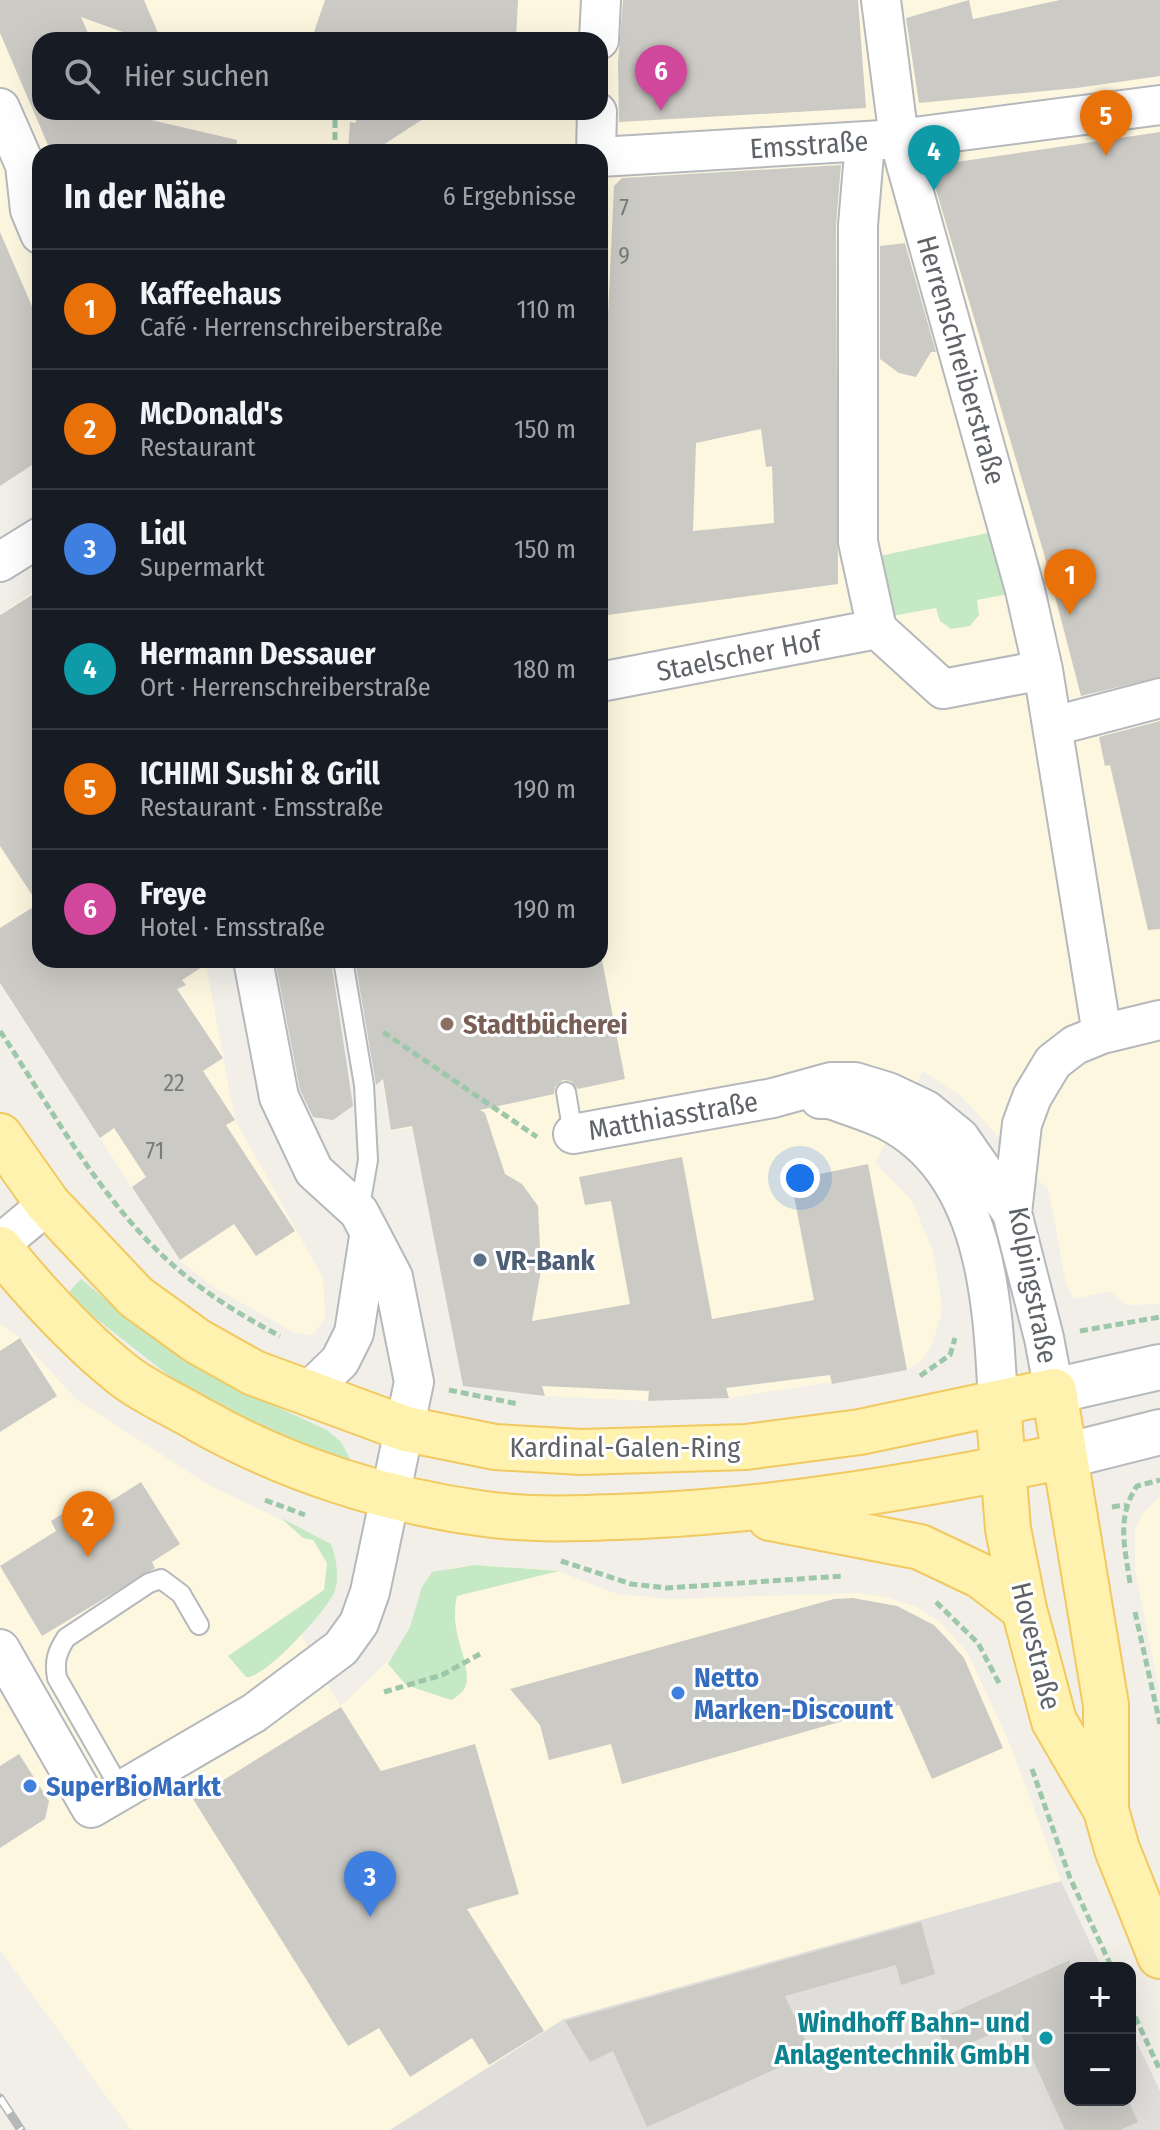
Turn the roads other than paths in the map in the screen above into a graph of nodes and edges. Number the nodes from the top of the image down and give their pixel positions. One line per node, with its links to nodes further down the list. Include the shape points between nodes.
1 (601, 0): 3 (street)
2 (881, 0): 7 (street, Herrenschreiberstraße)
3 (599, 32)
4 (1160, 105): 7 (street, Emsstraße)
5 (0, 108): 10 (street, via 25,165)
6 (597, 120): 8 (street)
7 (882, 140): 9 (street, Emsstraße); 13 (street, Herrenschreiberstraße, via 858,225 858,542); 14 (street, Herrenschreiberstraße, via 1025,590)
8 (596, 144)
9 (608, 157)
10 (32, 215)
11 (32, 542): 12 (street)
12 (0, 562)
13 (877, 629): 14 (street, via 943,689); 15 (street, Staelscher Hof)
14 (1043, 670): 17 (street, Herrenschreiberstraße)
15 (608, 680)
16 (1160, 698): 17 (street)
17 (1054, 726): 21 (street, Herrenschreiberstraße)
18 (255, 968): 28 (street, via 279,1097 314,1171)
19 (345, 968): 28 (lane, via 364,1085)
20 (1160, 1020): 21 (street, Kolpingstraße)
21 (1102, 1034): 27 (street, Kolpingstraße, via 1053,1062 1032,1097 1022,1124)
22 (566, 1092): 24 (lane)
23 (773, 1098): 24 (street, Matthiasstraße); 27 (street, Matthiasstraße, via 831,1082 855,1082 926,1110 960,1138); 33 (street, Matthiasstraße, via 830,1099 888,1121 947,1172 966,1206 979,1248 995,1323)
24 (573, 1134)
25 (0, 1136): 26 (main road, Kardinal-Galen-Ring)
26 (48, 1204): 29 (street); 32 (main road, Kardinal-Galen-Ring, via 148,1306 208,1348)
27 (1012, 1213): 31 (street, Kolpingstraße)
28 (364, 1224): 32 (street, via 354,1333 340,1361); 34 (street, via 393,1277 414,1382)
29 (0, 1246): 38 (main road, via 29,1284 123,1375 232,1438 311,1472)
30 (1160, 1367): 31 (main road, Kardinal-Galen-Ring)
31 (1054, 1391): 33 (main road, Kardinal-Galen-Ring); 36 (main road, Hovestraße)
32 (306, 1394): 34 (main road, Kardinal-Galen-Ring)
33 (998, 1403): 34 (main road, Kardinal-Galen-Ring, via 860,1432 746,1447 581,1452 495,1447); 37 (main road, Hovestraße)
34 (406, 1429): 38 (street)
35 (1160, 1432): 36 (main road)
36 (1065, 1456): 37 (main road); 44 (main road, Hovestraße, via 1106,1705)
37 (1003, 1469): 39 (main road); 40 (main road, Hovestraße)
38 (391, 1495): 39 (main road, via 486,1514 549,1517); 43 (street, via 370,1592 359,1623 341,1648 254,1713)
39 (736, 1511): 40 (main road, via 920,1547 981,1576)
40 (1024, 1609): 44 (main road, Hovestraße, via 1054,1721)
41 (199, 1625): 43 (lane, via 181,1594 161,1579 66,1638 58,1651 57,1678)
42 (0, 1649): 43 (street, via 91,1808)
43 (121, 1790)
44 (1106, 1810): 45 (main road, Hovestraße)
45 (1160, 1956)

